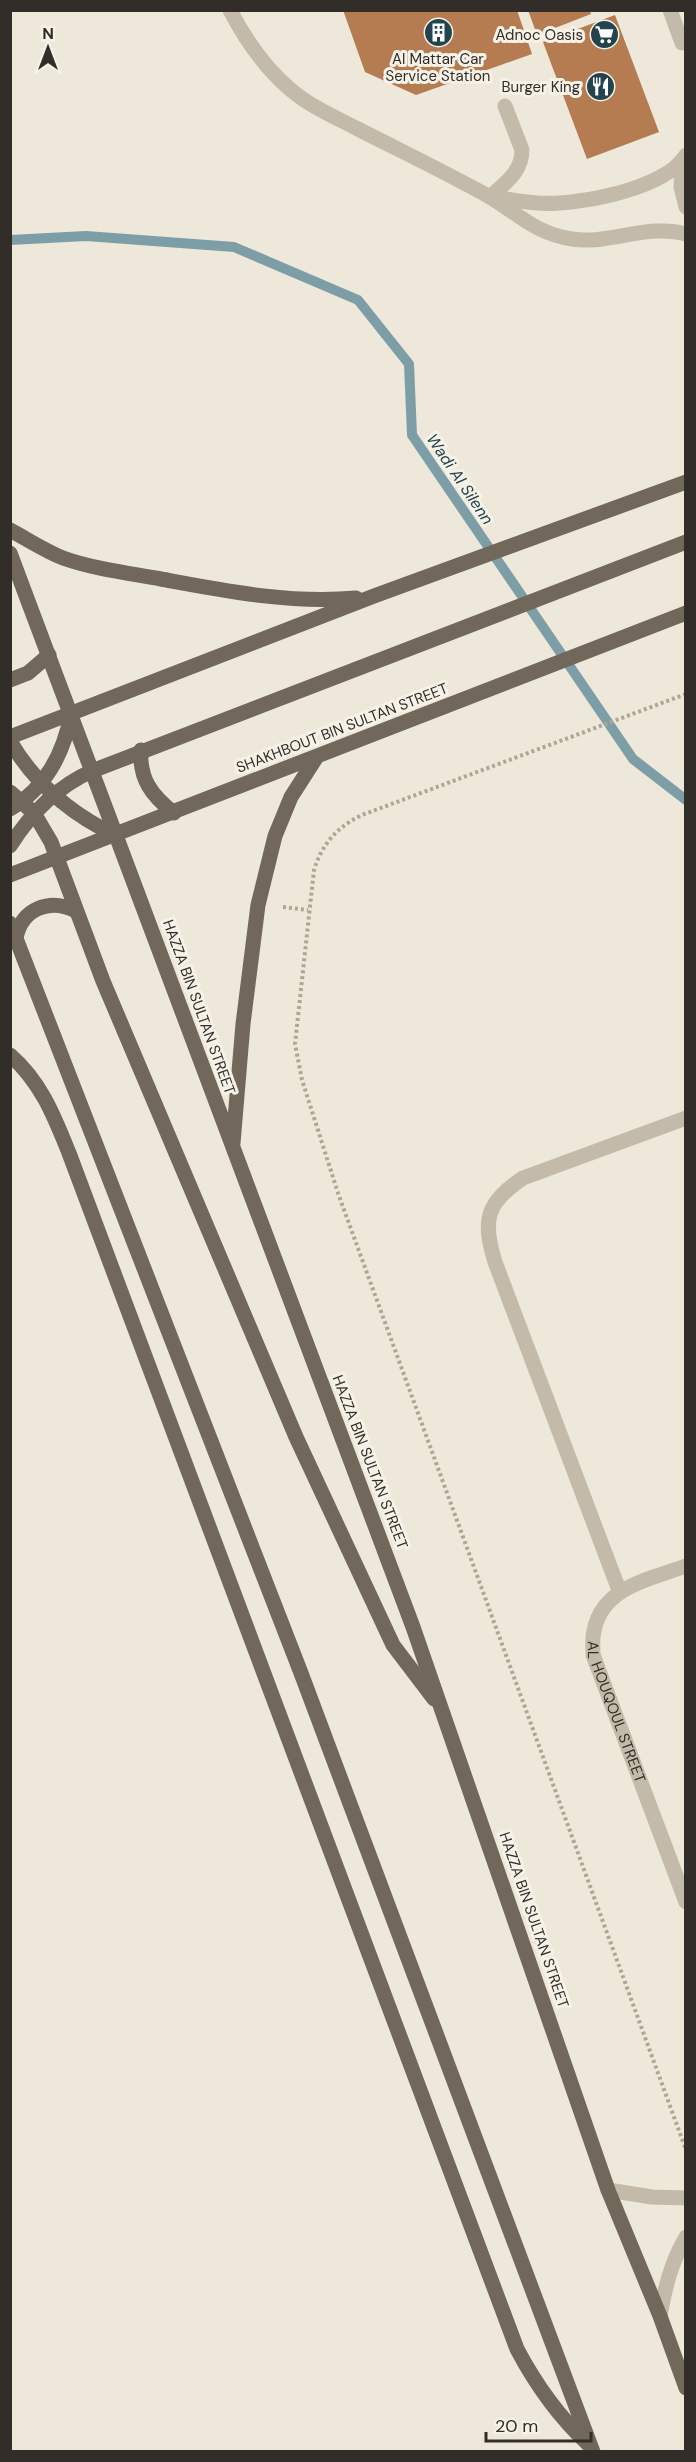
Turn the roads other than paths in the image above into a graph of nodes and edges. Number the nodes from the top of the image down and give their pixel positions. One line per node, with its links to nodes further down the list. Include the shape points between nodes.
1 (230, 10): 6 (street, via 255,53 306,101)
2 (670, 10): 3 (street)
3 (684, 44)
4 (505, 106): 6 (street, via 522,157 516,172)
5 (684, 158): 6 (street, via 662,176 622,193 539,204); 7 (street, via 681,187)
6 (490, 197): 8 (street, via 544,232 572,239 601,241 661,231)
7 (686, 207)
8 (686, 234)
9 (686, 482): 13 (main road)
10 (10, 530): 13 (main road, via 61,557 90,566 281,599 323,601)
11 (686, 542): 19 (main road)
12 (10, 553): 15 (main road, HAZZA BIN SULTAN STREET)
13 (374, 596): 17 (main road)
14 (686, 613): 20 (main road, SHAKHBOUT BIN SULTAN STREET)
15 (49, 655): 16 (main road, via 28,673); 17 (main road, HAZZA BIN SULTAN STREET)
16 (10, 680)
17 (71, 714): 18 (main road); 21 (main road, HAZZA BIN SULTAN STREET); 22 (main road, via 61,751)
18 (10, 739): 22 (main road)
19 (141, 750): 21 (main road); 26 (main road, via 140,762 147,785)
20 (316, 758): 26 (main road, SHAKHBOUT BIN SULTAN STREET); 36 (main road, via 291,797 274,836 258,905)
21 (92, 771): 23 (main road); 27 (main road, HAZZA BIN SULTAN STREET)
22 (41, 784): 23 (main road); 24 (main road)
23 (52, 795): 25 (main road); 27 (main road)
24 (14, 802): 25 (main road)
25 (34, 813): 28 (main road); 29 (main road)
26 (174, 813): 27 (main road, SHAKHBOUT BIN SULTAN STREET)
27 (115, 835): 29 (main road, SHAKHBOUT BIN SULTAN STREET); 36 (main road, HAZZA BIN SULTAN STREET)
28 (10, 846)
29 (57, 858): 30 (main road, SHAKHBOUT BIN SULTAN STREET); 31 (main road)
30 (10, 875)
31 (76, 911): 33 (main road, via 54,904 43,906 24,918); 39 (main road, via 305,1456 393,1645)
32 (10, 923): 33 (main road)
33 (16, 938): 46 (main road, via 292,1650)
34 (10, 1055): 46 (main road, via 40,1087 69,1153 517,2349 549,2402)
35 (686, 1118): 38 (street, via 523,1178 502,1192 489,1214 488,1239 495,1262)
36 (233, 1149): 39 (main road, HAZZA BIN SULTAN STREET)
37 (686, 1566): 38 (street)
38 (619, 1590): 40 (street, AL HOUQOUL STREET, via 603,1608 594,1630 593,1655)
39 (443, 1711): 41 (main road, HAZZA BIN SULTAN STREET)
40 (686, 1902)
41 (608, 2190): 42 (street); 44 (main road, HAZZA BIN SULTAN STREET)
42 (686, 2198)
43 (686, 2237): 44 (street, via 666,2283)
44 (660, 2316): 45 (main road, HAZZA BIN SULTAN STREET)
45 (686, 2388)
46 (592, 2450)

